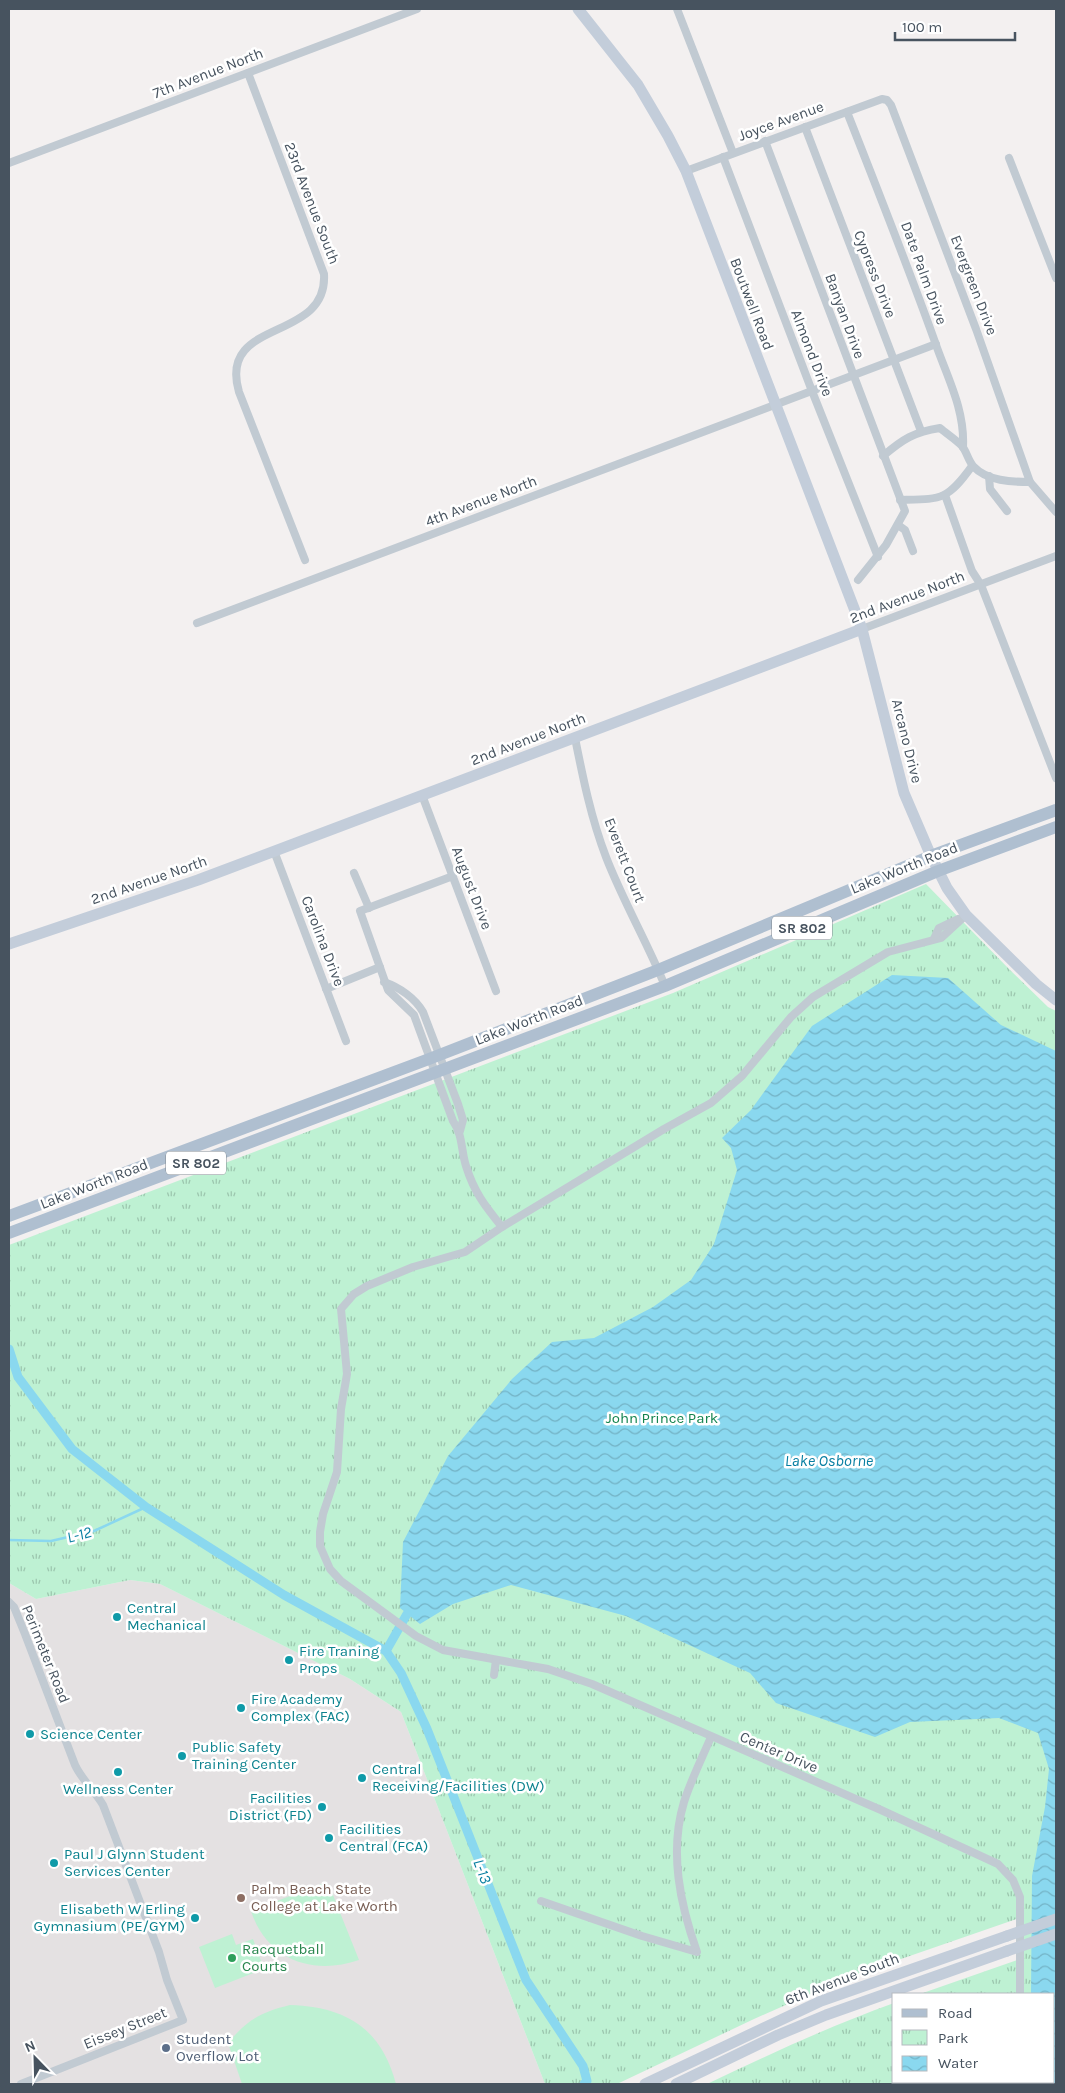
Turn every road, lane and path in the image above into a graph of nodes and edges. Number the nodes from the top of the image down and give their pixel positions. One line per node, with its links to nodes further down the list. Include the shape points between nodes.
1 (417, 9): 4 (street, 7th Avenue North)
2 (578, 9): 13 (street, Boutwell Road, via 638,85)
3 (677, 9): 9 (street)
4 (248, 73): 12 (street, 7th Avenue North); 34 (street, 23rd Avenue South, via 324,274 322,296 313,310 250,345 240,359 236,375)
5 (887, 100): 6 (street, Joyce Avenue); 25 (street, Evergreen Drive, via 973,320)
6 (847, 112): 7 (street, Joyce Avenue); 15 (street, Date Palm Drive)
7 (805, 127): 8 (street, Joyce Avenue); 16 (street, Cypress Drive)
8 (766, 141): 9 (street, Joyce Avenue); 17 (street, Banyan Drive)
9 (733, 153): 10 (street, Joyce Avenue)
10 (723, 157): 13 (street, Joyce Avenue); 18 (street, Almond Drive)
11 (1009, 158): 14 (street)
12 (9, 163)
13 (686, 172): 19 (street, Boutwell Road)
14 (1056, 278)
15 (936, 344): 16 (street, 4th Avenue North); 21 (street, Date Palm Drive, via 954,390 963,425)
16 (893, 360): 17 (street, 4th Avenue North); 20 (street, Cypress Drive)
17 (853, 375): 18 (street, 4th Avenue North); 22 (street, Banyan Drive)
18 (812, 391): 19 (street, 4th Avenue North); 33 (street, Almond Drive)
19 (775, 405): 37 (street, 4th Avenue North); 38 (street, Boutwell Road)
20 (920, 431): 21 (street, via 940,428); 22 (street)
21 (963, 447): 23 (street)
22 (883, 456): 27 (street, Banyan Drive)
23 (972, 466): 24 (street); 26 (street, via 960,484)
24 (989, 476): 25 (street); 28 (street, via 992,493)
25 (1030, 482): 29 (street)
26 (945, 495): 27 (street, via 926,500); 36 (street, via 972,571)
27 (900, 500): 30 (street, via 905,511)
28 (1007, 511)
29 (1056, 512)
30 (898, 525): 31 (street, via 905,530); 33 (street)
31 (913, 551)
32 (1056, 556): 36 (street, 2nd Avenue North)
33 (878, 557): 35 (street)
34 (305, 560)
35 (858, 580)
36 (981, 585): 38 (street, 2nd Avenue North); 40 (street)
37 (197, 623)
38 (862, 629): 39 (street, 2nd Avenue North); 45 (street, Arcano Drive, via 904,793)
39 (575, 738): 41 (street, 2nd Avenue North); 53 (street, Everett Court, via 586,792 606,855)
40 (1056, 778)
41 (422, 795): 44 (street, 2nd Avenue North); 48 (street, August Drive)
42 (1056, 810): 45 (main road, Lake Worth Road / SR 802)
43 (1056, 827): 46 (main road, Lake Worth Road / SR 802)
44 (274, 851): 51 (street, 2nd Avenue North); 55 (street, Carolina Drive)
45 (931, 856): 46 (street, Arcano Drive); 53 (main road, Lake Worth Road / SR 802)
46 (938, 870): 50 (street, Arcano Drive); 54 (main road, Lake Worth Road / SR 802)
47 (354, 873): 49 (street)
48 (453, 876): 49 (street); 56 (street, August Drive)
49 (369, 908): 52 (street, via 360,911)
50 (966, 915): 57 (street, Arcano Drive); 65 (street, via 939,928 934,939 888,952 813,997 791,1017 742,1076 711,1103)
51 (9, 944)
52 (380, 967): 55 (street); 59 (street, via 384,982 394,997 414,1015)
53 (658, 970): 54 (street, Everett Court); 59 (main road, Lake Worth Road / SR 802)
54 (665, 986): 60 (main road, Lake Worth Road / SR 802)
55 (326, 989): 58 (street, Carolina Drive)
56 (496, 991)
57 (1056, 1000)
58 (346, 1041)
59 (434, 1057): 60 (street); 60 (street); 62 (main road, Lake Worth Road / SR 802)
60 (440, 1071): 61 (street, via 453,1121); 61 (street, via 463,1120); 64 (main road, Lake Worth Road / SR 802)
61 (460, 1131): 65 (street, via 465,1164 473,1187)
62 (113, 1177): 63 (main road, Lake Worth Road / SR 802); 64 (main road, via 101,1189 64,1206)
63 (9, 1216)
64 (52, 1217): 66 (main road, Lake Worth Road / SR 802)
65 (502, 1226): 68 (street, Center Drive, via 465,1252 413,1267 367,1286 347,1301 342,1309 347,1374 341,1408 337,1472 323,1514 320,1546 330,1569 341,1581 416,1636 443,1650)
66 (9, 1233)
67 (9, 1602): 75 (street, Perimeter Road, via 14,1606 75,1765 103,1805)
68 (496, 1660): 69 (street); 70 (street, Center Drive, via 548,1669 592,1684)
69 (494, 1675)
70 (711, 1737): 71 (street, via 684,1801 677,1834 676,1867 687,1924 697,1952); 74 (street, Center Drive, via 998,1864 1013,1880 1020,1898)
71 (541, 1900)
72 (1056, 1919): 77 (street, 6th Avenue South, bridge, via 821,2001)
73 (1056, 1934): 78 (street, 6th Avenue South, bridge, via 826,2015)
74 (1020, 1993)
75 (183, 2020): 76 (street, Eissey Street)
76 (21, 2084)
77 (645, 2084)
78 (676, 2084)

